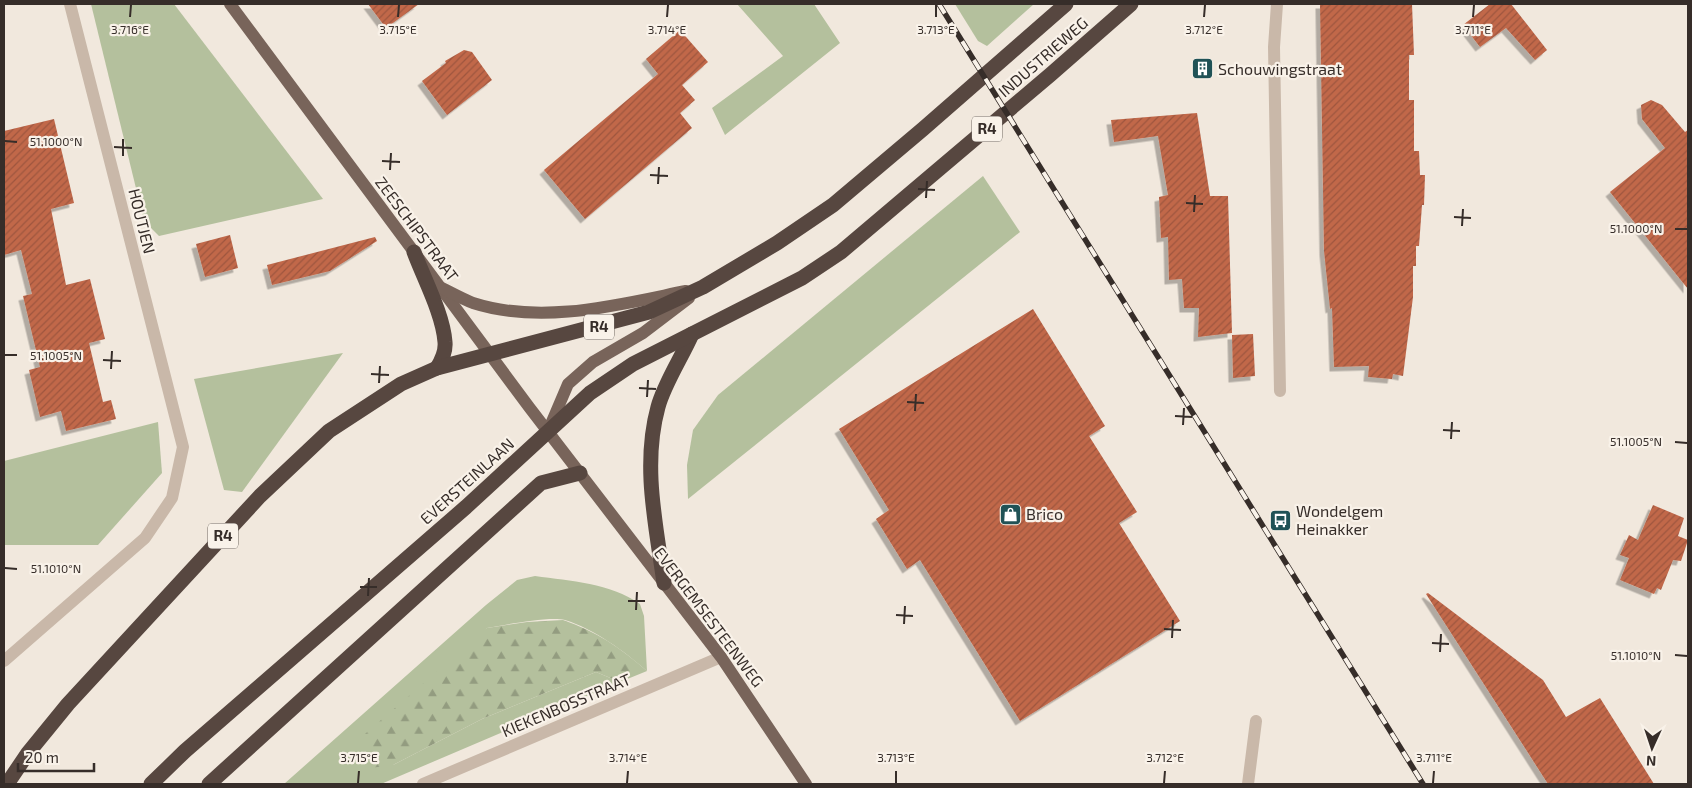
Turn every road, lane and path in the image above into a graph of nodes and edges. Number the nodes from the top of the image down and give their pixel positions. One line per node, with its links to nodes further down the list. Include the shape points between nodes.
1 (70, 4): 18 (street, HOUTJEN, via 183,447 172,498 145,538)
2 (230, 4): 6 (main road, ZEESCHIPSTRAAT)
3 (1066, 4): 9 (highway, INDUSTRIEWEG / R4, via 833,205)
4 (1131, 4): 7 (highway, INDUSTRIEWEG / R4)
5 (1277, 4): 13 (street, via 1274,47)
6 (414, 252): 8 (main road, ZEESCHIPSTRAAT); 12 (highway, via 445,342 444,355)
7 (841, 252): 10 (highway, EVERSTEINLAAN / R4, via 802,278)
8 (440, 287): 9 (main road, via 472,302 527,313 601,309); 11 (main road, ZEESCHIPSTRAAT)
9 (703, 287): 11 (highway, R4, via 649,312); 14 (main road, via 643,332 593,362 568,384)
10 (692, 334): 14 (highway, EVERSTEINLAAN / R4, via 633,364 590,393); 16 (highway, via 658,406 651,448 650,483)
11 (489, 354): 12 (highway, R4); 14 (main road, ZEESCHIPSTRAAT)
12 (437, 368): 20 (highway, R4, via 401,384 329,431 260,496 68,704)
13 (1280, 391)
14 (548, 431): 15 (main road, ZEESCHIPSTRAAT); 21 (highway, EVERSTEINLAAN / R4)
15 (580, 474): 16 (main road, EVERGEMSESTEENWEG); 22 (highway, via 541,482)
16 (664, 583): 17 (main road, EVERGEMSESTEENWEG)
17 (721, 657): 23 (street, KIEKENBOSSTRAAT); 24 (main road, EVERGEMSESTEENWEG)
18 (4, 660)
19 (1256, 721): 25 (street)
20 (7, 784)
21 (150, 784)
22 (209, 784)
23 (423, 784)
24 (806, 784)
25 (1248, 784)

